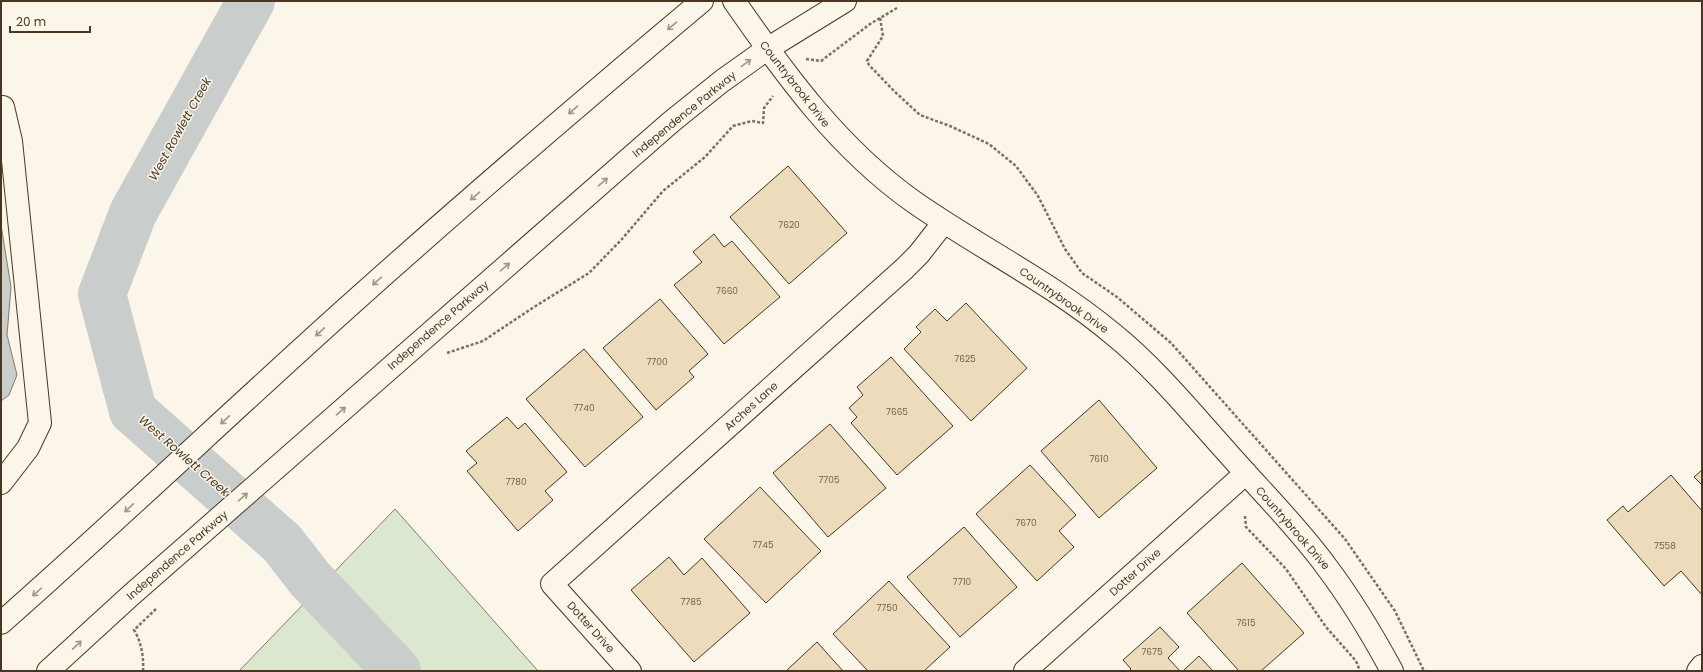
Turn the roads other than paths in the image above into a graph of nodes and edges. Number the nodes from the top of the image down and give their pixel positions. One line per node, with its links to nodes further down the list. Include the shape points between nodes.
1 (702, 1): 10 (main road, one-way to 10, via 349,306)
2 (734, 1): 4 (main road, Countrybrook Drive)
3 (845, 1): 4 (main road, Independence Parkway)
4 (767, 49): 6 (main road, Countrybrook Drive, via 817,114 857,156 885,180); 12 (main road, Independence Parkway, one-way to 4, via 130,596 671,122)
5 (3, 106): 8 (main road, via 10,141 40,423 28,448)
6 (944, 222): 7 (main road, Countrybrook Drive, via 1050,288 1114,334 1144,360); 9 (main road, Arches Lane, via 904,269)
7 (1246, 473): 14 (main road, Dotter Drive); 15 (main road, Countrybrook Drive, via 1325,564 1354,604)
8 (1, 483)
9 (552, 584): 13 (main road, Dotter Drive)
10 (1, 624)
11 (1702, 666): 16 (main road)
12 (48, 671)
13 (630, 671)
14 (1025, 671)
15 (1392, 671)
16 (1698, 671)

